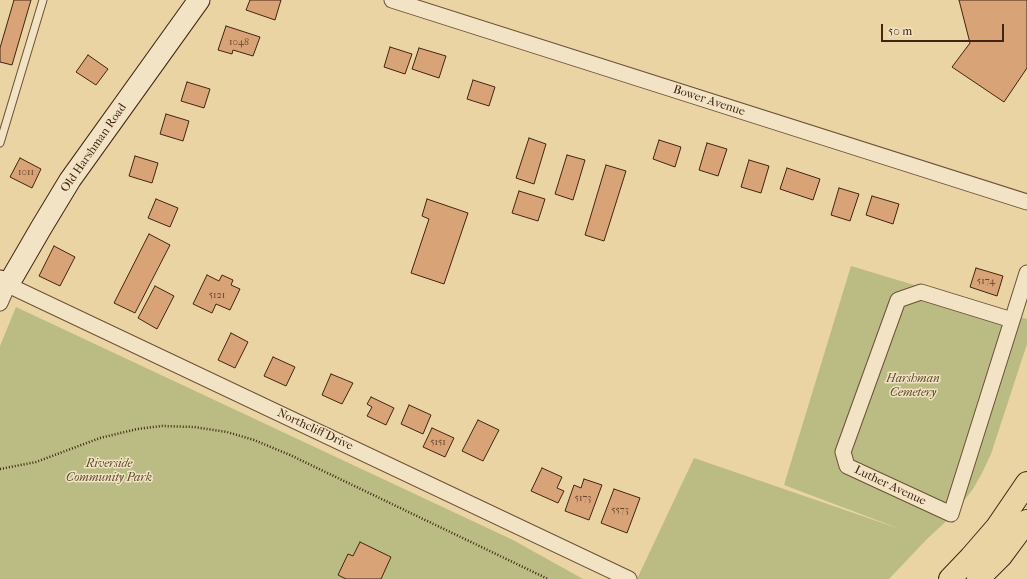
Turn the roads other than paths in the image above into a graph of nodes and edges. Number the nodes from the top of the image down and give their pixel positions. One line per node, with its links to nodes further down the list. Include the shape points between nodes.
1 (43, 0): 4 (lane)
2 (198, 0): 7 (street, Old Harshman Road, via 70,180)
3 (392, 0): 5 (street, Bower Avenue)
4 (0, 143)
5 (1027, 202)
6 (1027, 273): 8 (street, Luther Avenue)
7 (3, 290): 11 (street, Northcliff Drive)
8 (1012, 320): 8 (street, Luther Avenue, via 950,514 847,466 843,452 898,300 921,292)
9 (1027, 483): 12 (main road, via 997,527)
10 (1027, 520): 13 (main road, via 1001,556)
11 (629, 579)
12 (950, 579)
13 (978, 579)

